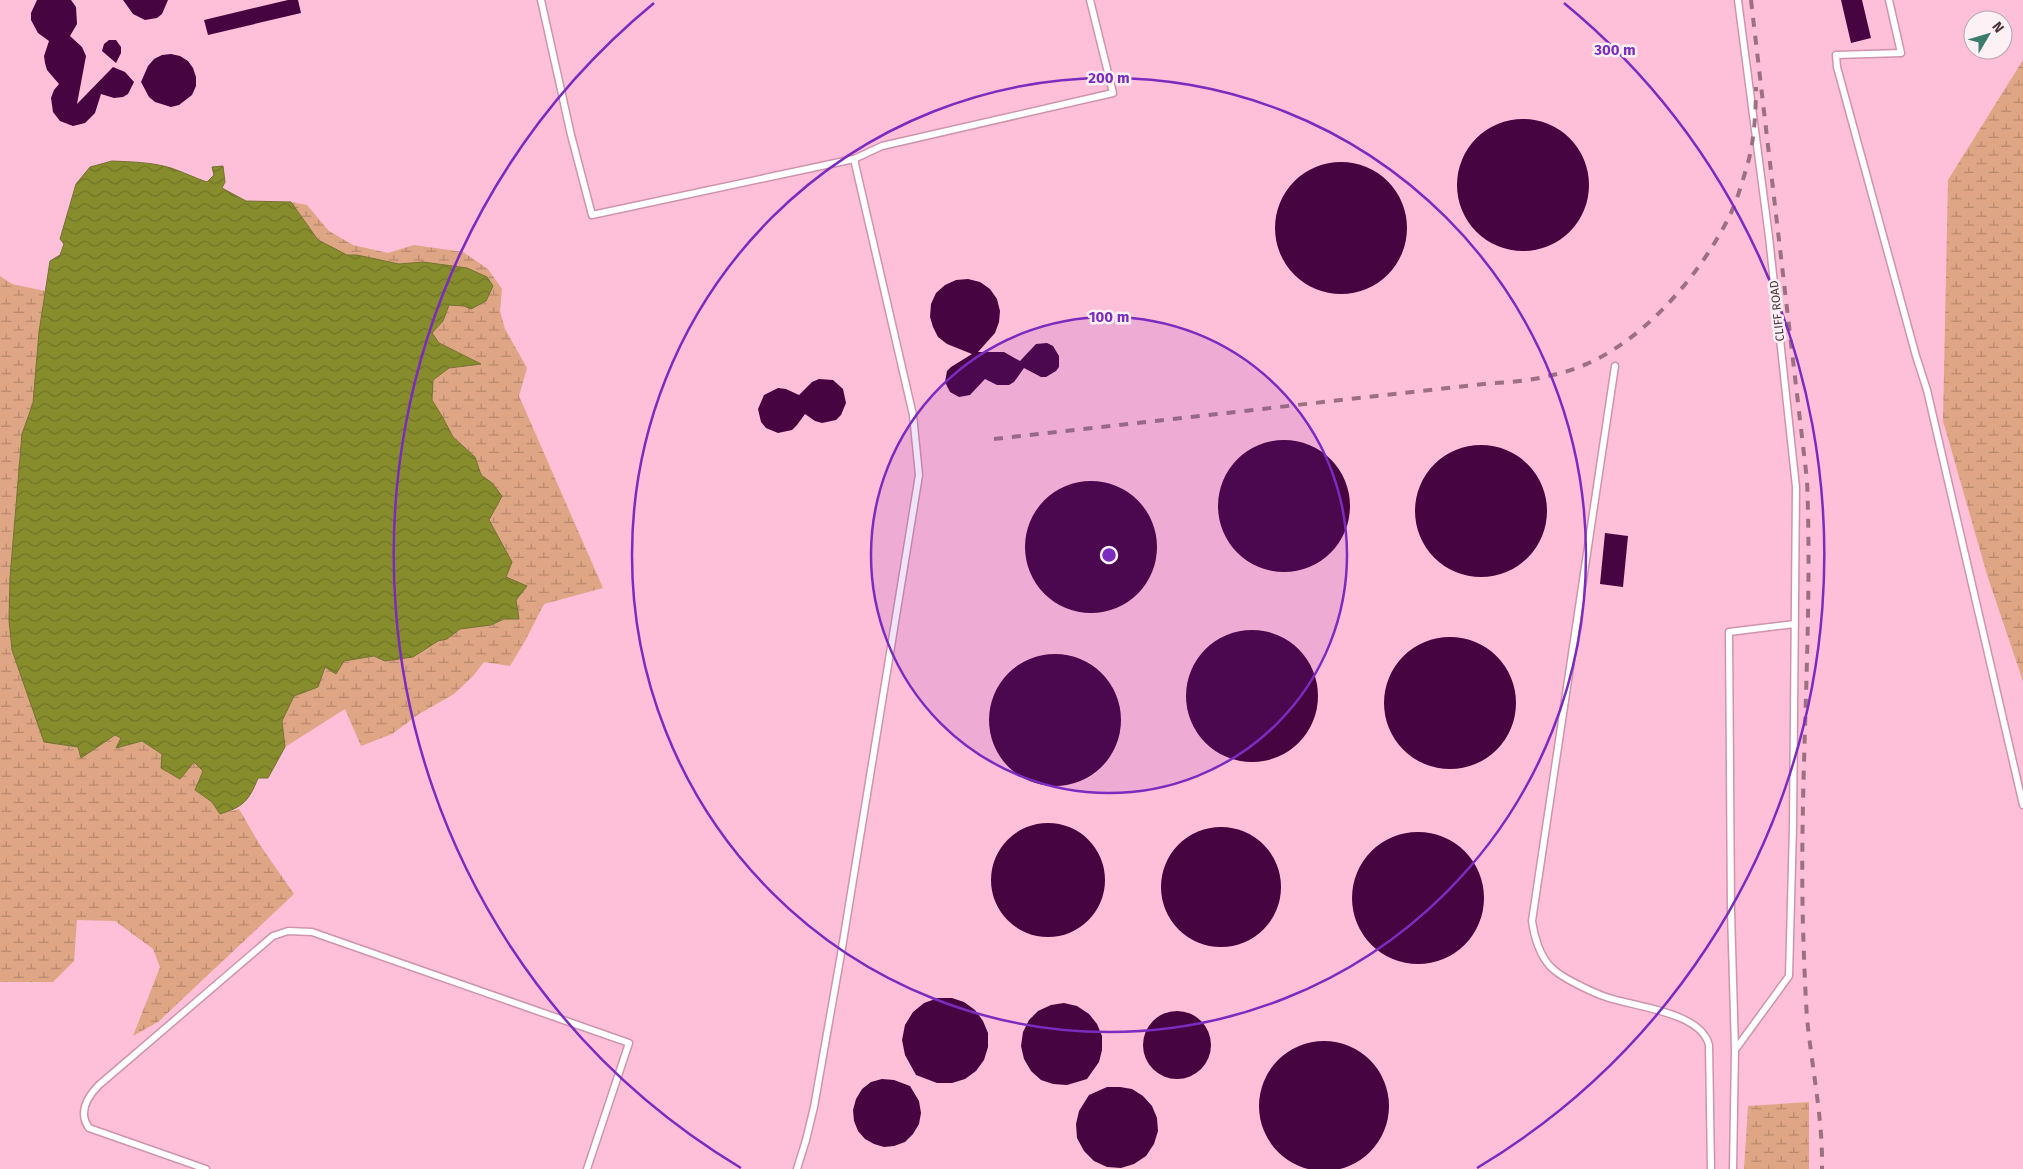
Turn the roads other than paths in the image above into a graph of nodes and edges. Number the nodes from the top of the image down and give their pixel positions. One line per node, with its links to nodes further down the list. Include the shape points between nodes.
1 (541, 0): 5 (lane, via 592,215)
2 (1090, 0): 5 (lane, via 1113,93 882,146)
3 (1738, 0): 7 (lane, CLIFF ROAD, via 1769,237 1796,487)
4 (1889, 0): 8 (lane, via 1901,53 1836,55 1837,67 1927,390)
5 (854, 159): 12 (lane, via 913,415 919,475 833,1002 814,1107)
6 (1615, 366): 13 (lane, via 1532,920 1547,961 1563,976 1606,997 1689,1021 1704,1034 1709,1045)
7 (1795, 624): 9 (lane, CLIFF ROAD, via 1789,976); 9 (lane, via 1729,632)
8 (2023, 805)
9 (1734, 1050): 14 (lane)
10 (206, 1169): 11 (lane, via 89,1128 84,1108 90,1094 99,1085 273,936 288,931 312,932 629,1043)
11 (587, 1169)
12 (797, 1169)
13 (1711, 1169)
14 (1733, 1169)

